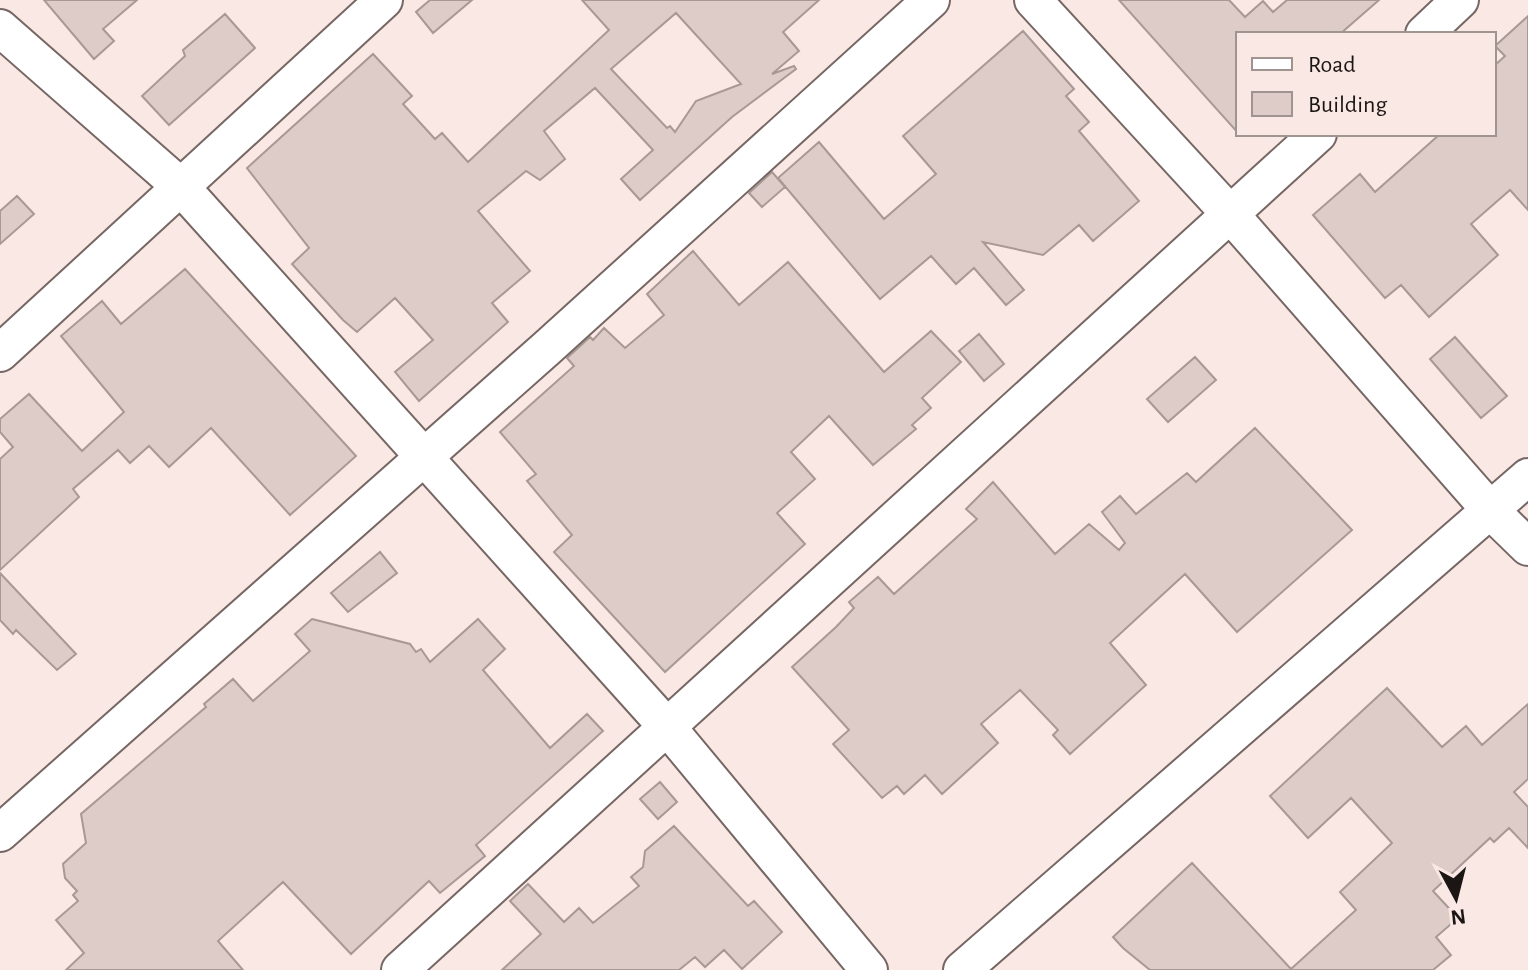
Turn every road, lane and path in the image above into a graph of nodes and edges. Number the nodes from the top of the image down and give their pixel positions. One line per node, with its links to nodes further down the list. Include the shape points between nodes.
1 (384, 0): 8 (street)
2 (931, 0): 11 (street)
3 (1033, 0): 9 (street)
4 (1460, 0): 6 (street)
5 (0, 28): 8 (street)
6 (1426, 32)
7 (1316, 136): 9 (street)
8 (180, 186): 10 (street); 11 (street)
9 (1231, 215): 13 (street); 15 (street)
10 (0, 353)
11 (424, 457): 15 (street); 16 (street)
12 (1528, 477): 13 (street)
13 (1490, 510): 14 (street); 19 (street)
14 (1528, 547)
15 (668, 728): 17 (street); 18 (street)
16 (0, 833)
17 (400, 970)
18 (869, 970)
19 (962, 970)

